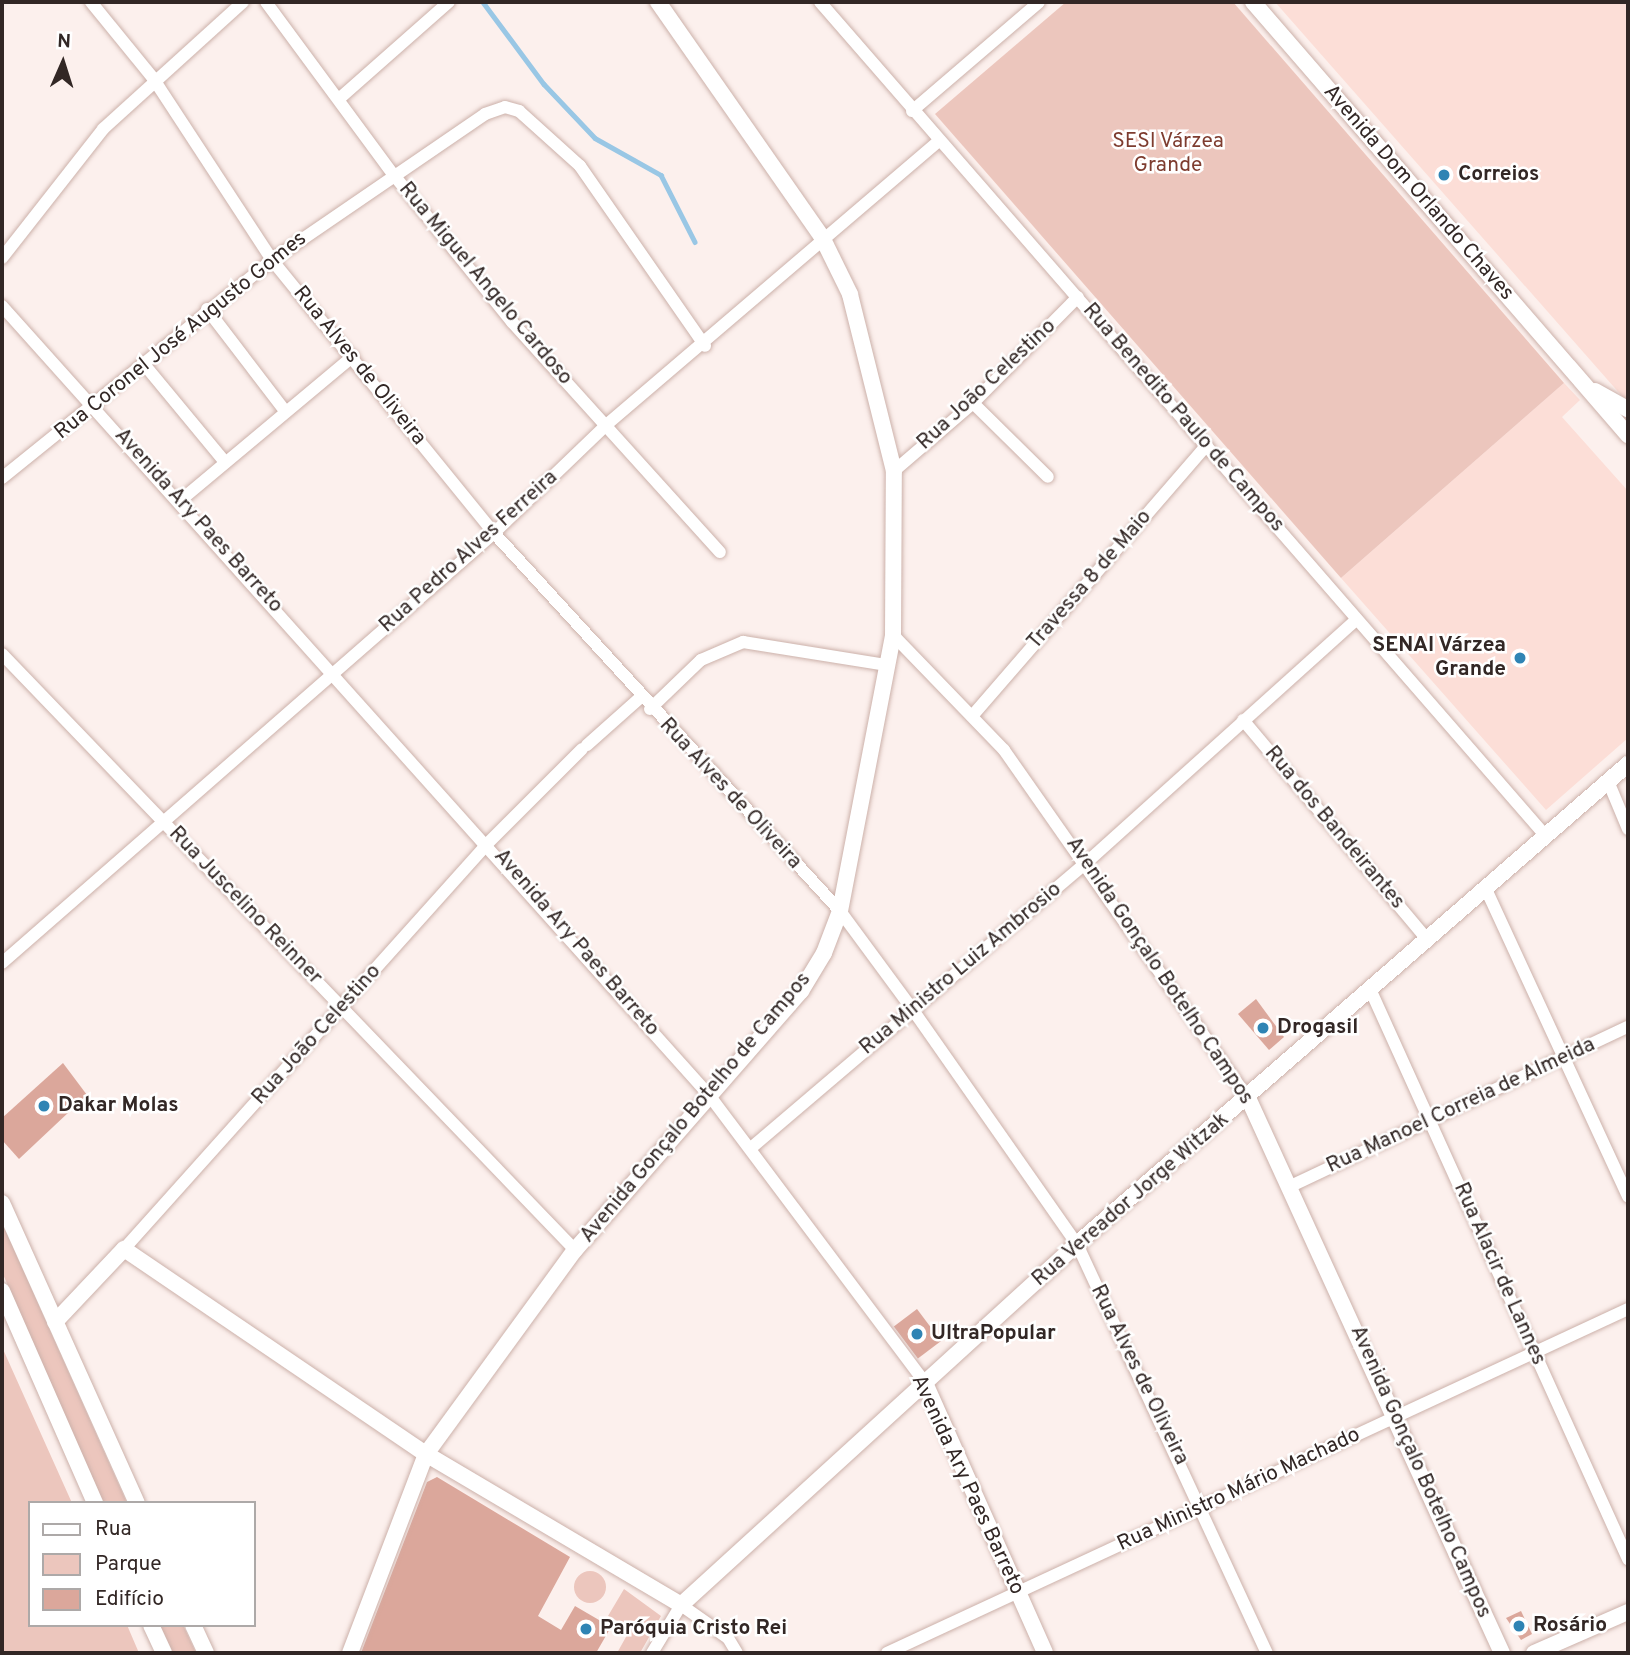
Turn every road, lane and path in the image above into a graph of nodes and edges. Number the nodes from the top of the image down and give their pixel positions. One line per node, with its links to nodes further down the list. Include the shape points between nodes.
1 (91, 2): 9 (street, Rua Alves de Oliveira)
2 (243, 2): 9 (street)
3 (267, 2): 10 (street, Rua Miguel Angelo Cardoso)
4 (449, 2): 10 (street)
5 (658, 2): 14 (street, Avenida Gonçalo Botelho de Campos)
6 (820, 2): 11 (street, Rua Benedito Paulo de Campos)
7 (1253, 2): 23 (street, Avenida Dom Orlando Chaves)
8 (1034, 4): 11 (street)
9 (153, 78): 15 (street, via 103,129); 16 (street, Rua Alves de Oliveira)
10 (340, 98): 13 (street, Rua Miguel Angelo Cardoso)
11 (912, 111): 12 (street, Rua Benedito Paulo de Campos)
12 (937, 142): 14 (street, Rua Pedro Alves Ferreira); 17 (street, Rua Benedito Paulo de Campos)
13 (393, 174): 16 (street, Rua Coronel José Augusto Gomes); 20 (street, Rua Coronel José Augusto Gomes, via 505,107 519,111 580,166); 28 (street, Rua Miguel Angelo Cardoso)
14 (822, 237): 20 (street, Rua Pedro Alves Ferreira); 32 (street, Avenida Gonçalo Botelho de Campos, via 850,294 869,353)
15 (2, 258)
16 (272, 260): 19 (street, Rua Coronel José Augusto Gomes); 21 (street, Rua Alves de Oliveira)
17 (1078, 297): 24 (street, Rua João Celestino); 30 (street, Rua Benedito Paulo de Campos)
18 (2, 306): 25 (street, Avenida Ary Paes Barreto)
19 (207, 309): 22 (street, Rua Coronel José Augusto Gomes); 27 (street)
20 (705, 346): 28 (street, Rua Pedro Alves Ferreira)
21 (352, 356): 27 (street); 36 (street, Rua Alves de Oliveira)
22 (143, 363): 25 (street, Rua Coronel José Augusto Gomes); 31 (street)
23 (1582, 382): 26 (street, Avenida Dom Orlando Chaves); 29 (street, Avenida Dom Orlando Chaves)
24 (973, 403): 32 (street, Rua João Celestino); 33 (street)
25 (94, 405): 34 (street, Rua Coronel José Augusto Gomes); 35 (street, Avenida Ary Paes Barreto)
26 (1628, 409)
27 (285, 411): 31 (street)
28 (605, 426): 36 (street, Rua Pedro Alves Ferreira); 37 (street, Rua Miguel Angelo Cardoso)
29 (1628, 435)
30 (1207, 445): 38 (street, Rua Benedito Paulo de Campos); 45 (street, Travessa 8 de Maio)
31 (225, 462): 35 (street)
32 (894, 471): 39 (street, Avenida Gonçalo Botelho de Campos)
33 (1048, 477)
34 (2, 478)
35 (181, 499): 42 (street, Avenida Ary Paes Barreto)
36 (495, 533): 42 (street, Rua Pedro Alves Ferreira); 43 (street, Rua Alves de Oliveira)
37 (720, 552)
38 (1356, 620): 46 (street, Rua Ministro Luiz Ambrosio); 51 (street, Rua Benedito Paulo de Campos)
39 (893, 635): 41 (street, Avenida Gonçalo Botelho de Campos); 45 (street, Avenida Gonçalo Botelho Campos)
40 (2, 654): 49 (street, Rua Juscelino Reinner)
41 (887, 665): 44 (street, via 743,642 701,660); 55 (street, Avenida Gonçalo Botelho de Campos)
42 (333, 674): 49 (street, Rua Pedro Alves Ferreira); 52 (street, Avenida Ary Paes Barreto)
43 (639, 698): 44 (street, Rua Alves de Oliveira); 52 (street, Rua João Celestino)
44 (650, 709): 55 (street, Rua Alves de Oliveira)
45 (973, 715): 53 (street, Avenida Gonçalo Botelho Campos)
46 (1243, 720): 53 (street, Rua Ministro Luiz Ambrosio); 56 (street, Rua dos Bandeirantes)
47 (1628, 764): 48 (street, Rua Vereador Jorge Witzak)
48 (1608, 781): 50 (street); 51 (street, Rua Vereador Jorge Witzak)
49 (164, 824): 57 (street, Rua Pedro Alves Ferreira); 59 (street, Rua Juscelino Reinner)
50 (1628, 829)
51 (1545, 835): 54 (street, Rua Vereador Jorge Witzak)
52 (488, 843): 59 (street, Rua João Celestino); 63 (street, Avenida Ary Paes Barreto)
53 (1086, 863): 60 (street, Rua Ministro Luiz Ambrosio); 64 (street, Avenida Gonçalo Botelho Campos)
54 (1485, 887): 56 (street, Rua Vereador Jorge Witzak); 62 (street)
55 (840, 911): 60 (street, Rua Alves de Oliveira); 63 (street, Avenida Gonçalo Botelho de Campos, via 801,991)
56 (1425, 937): 58 (street, Rua Vereador Jorge Witzak)
57 (2, 963)
58 (1370, 989): 64 (street, Rua Vereador Jorge Witzak); 65 (street, Rua Alacir de Lannes)
59 (343, 1006): 71 (street, Rua João Celestino); 72 (street, Rua Juscelino Reinner)
60 (912, 1010): 66 (street, Rua Ministro Luiz Ambrosio); 70 (street, Rua Alves de Oliveira)
61 (1628, 1027): 62 (street, Rua Manoel Correia de Almeida)
62 (1565, 1057): 65 (street, Rua Manoel Correia de Almeida); 68 (street)
63 (709, 1095): 66 (street, Avenida Ary Paes Barreto); 72 (street, Avenida Gonçalo Botelho de Campos)
64 (1249, 1100): 67 (street, Avenida Gonçalo Botelho Campos); 70 (street, Rua Vereador Jorge Witzak)
65 (1430, 1122): 67 (street, Rua Manoel Correia de Almeida); 76 (street, Rua Alacir de Lannes)
66 (751, 1148): 77 (street, Avenida Ary Paes Barreto)
67 (1293, 1185): 78 (street, Avenida Gonçalo Botelho Campos)
68 (1628, 1196)
69 (2, 1203): 75 (street)
70 (1077, 1244): 77 (street, Rua Vereador Jorge Witzak); 82 (street, Rua Alves de Oliveira)
71 (124, 1249): 75 (street, Rua João Celestino); 79 (street)
72 (575, 1250): 79 (street, Avenida Gonçalo Botelho de Campos)
73 (2, 1291): 80 (street)
74 (1628, 1309): 76 (street, Rua Ministro Mário Machado)
75 (55, 1322): 81 (street)
76 (1535, 1353): 78 (street, Rua Ministro Mário Machado); 83 (street, Rua Alacir de Lannes)
77 (925, 1383): 84 (street, Avenida Ary Paes Barreto); 85 (street, Rua Vereador Jorge Witzak)
78 (1394, 1417): 82 (street, Rua Ministro Mário Machado); 97 (street, Avenida Gonçalo Botelho Campos)
79 (426, 1454): 85 (street); 91 (street, Avenida Gonçalo Botelho de Campos)
80 (93, 1501)
81 (136, 1501)
82 (1203, 1508): 84 (street, Rua Ministro Mário Machado); 96 (street, Rua Alves de Oliveira)
83 (1628, 1559)
84 (1018, 1594): 94 (street, Rua Ministro Mário Machado); 95 (street, Avenida Ary Paes Barreto)
85 (681, 1605): 92 (street, Rua Vereador Jorge Witzak); 93 (street, via 728,1638)
86 (1628, 1612): 98 (street)
87 (152, 1627): 89 (street)
88 (194, 1627): 90 (street)
89 (164, 1653)
90 (205, 1653)
91 (350, 1653)
92 (652, 1653)
93 (737, 1653)
94 (887, 1653)
95 (1045, 1653)
96 (1267, 1653)
97 (1502, 1653)
98 (1534, 1653)

